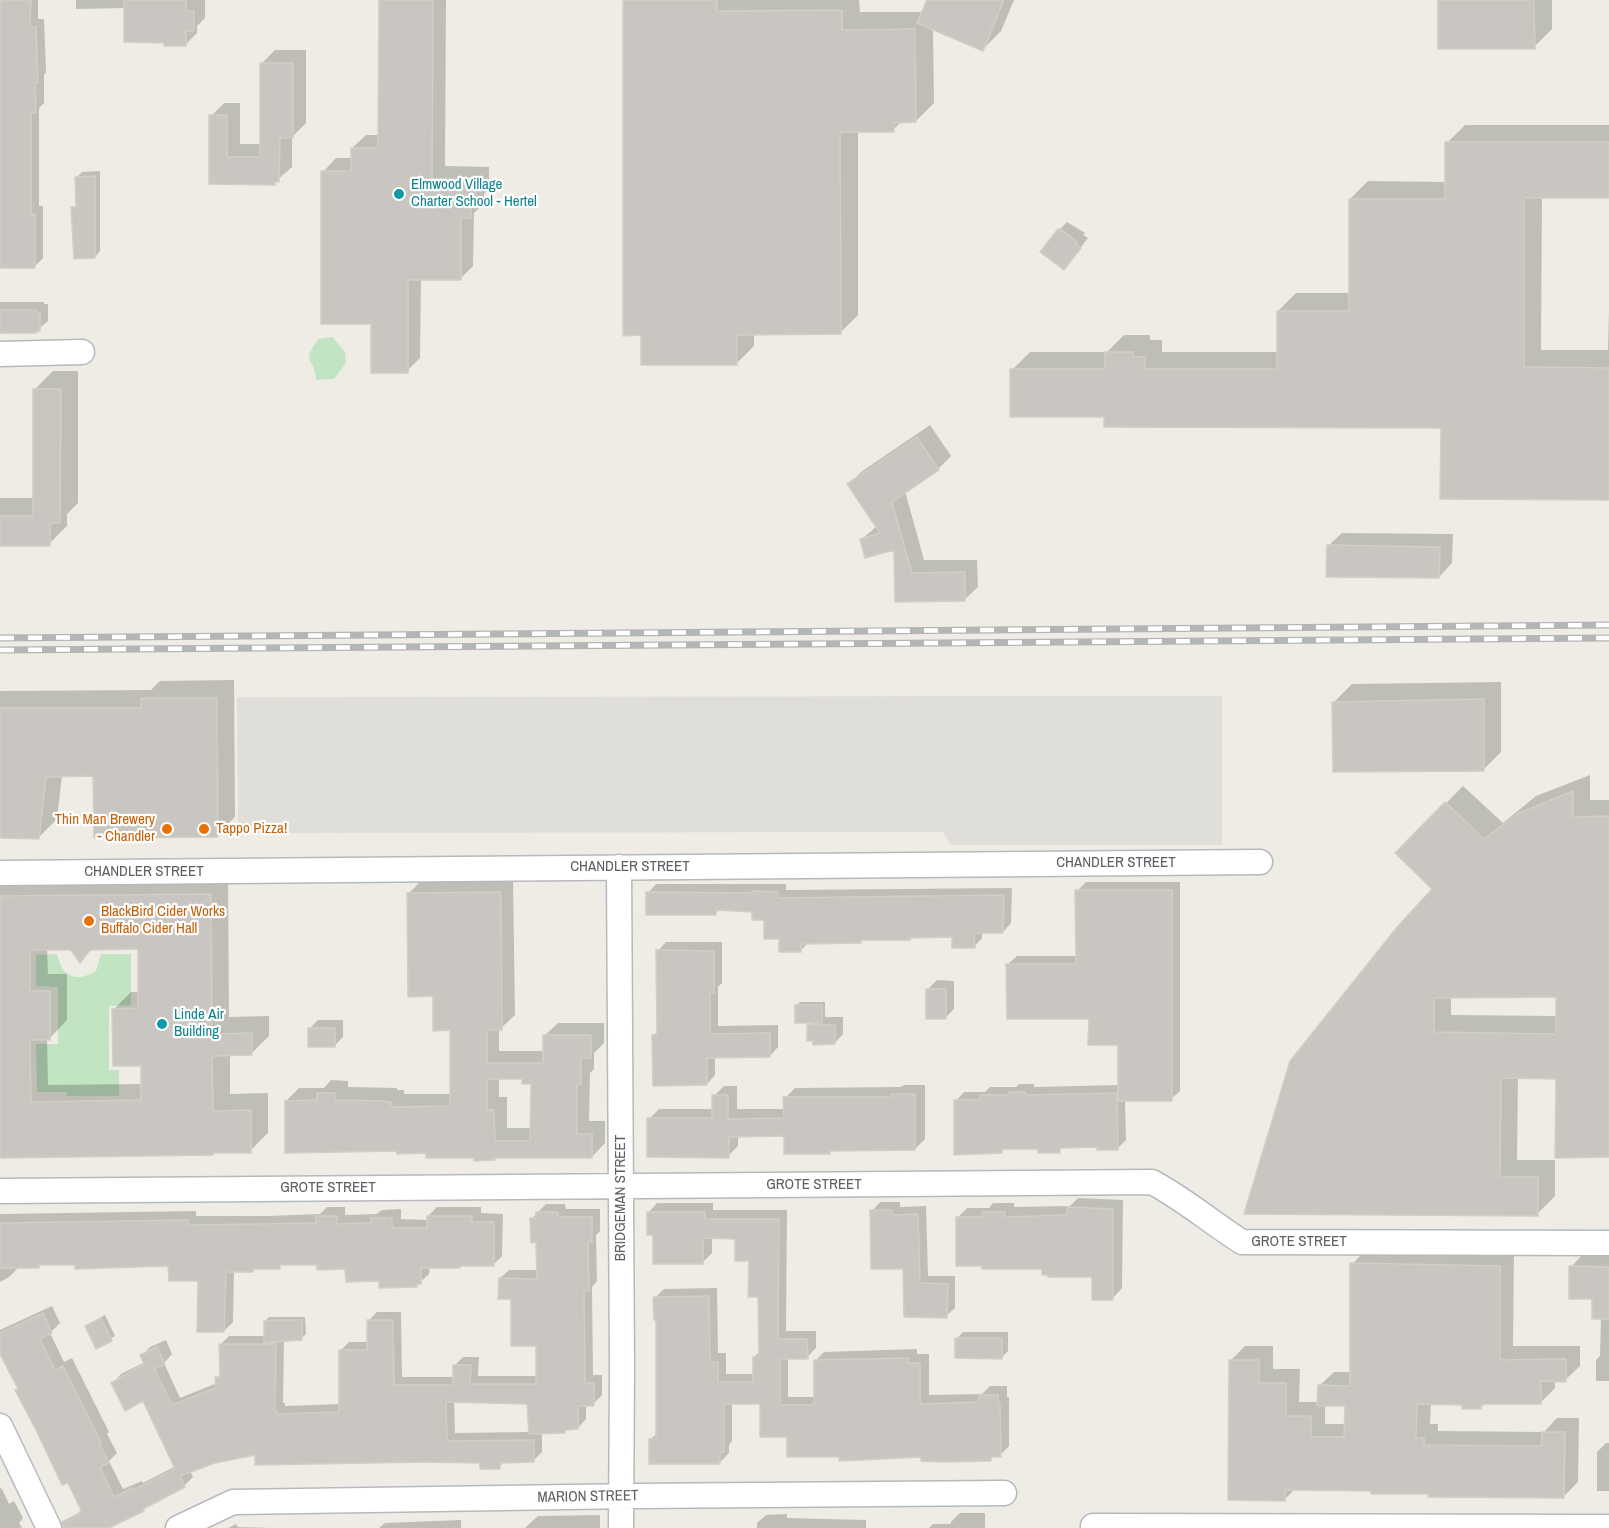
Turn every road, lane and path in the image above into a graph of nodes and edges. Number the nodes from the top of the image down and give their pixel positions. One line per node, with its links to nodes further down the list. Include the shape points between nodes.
1 (82, 352): 2 (street)
2 (0, 354)
3 (1260, 862): 4 (street, CHANDLER STREET)
4 (619, 867): 5 (street, CHANDLER STREET); 6 (street, BRIDGEMAN STREET)
5 (0, 873)
6 (621, 1186): 7 (street, GROTE STREET); 8 (street, GROTE STREET, via 1152,1182 1242,1242); 11 (street, BRIDGEMAN STREET)
7 (0, 1191)
8 (1609, 1243)
9 (0, 1426): 14 (street)
10 (1004, 1493): 11 (street, MARION STREET)
11 (621, 1496): 15 (street, MARION STREET, via 233,1502); 16 (street, BRIDGEMAN STREET)
12 (1093, 1526): 13 (street)
13 (1609, 1527)
14 (49, 1528)
15 (178, 1528)
16 (621, 1528)

